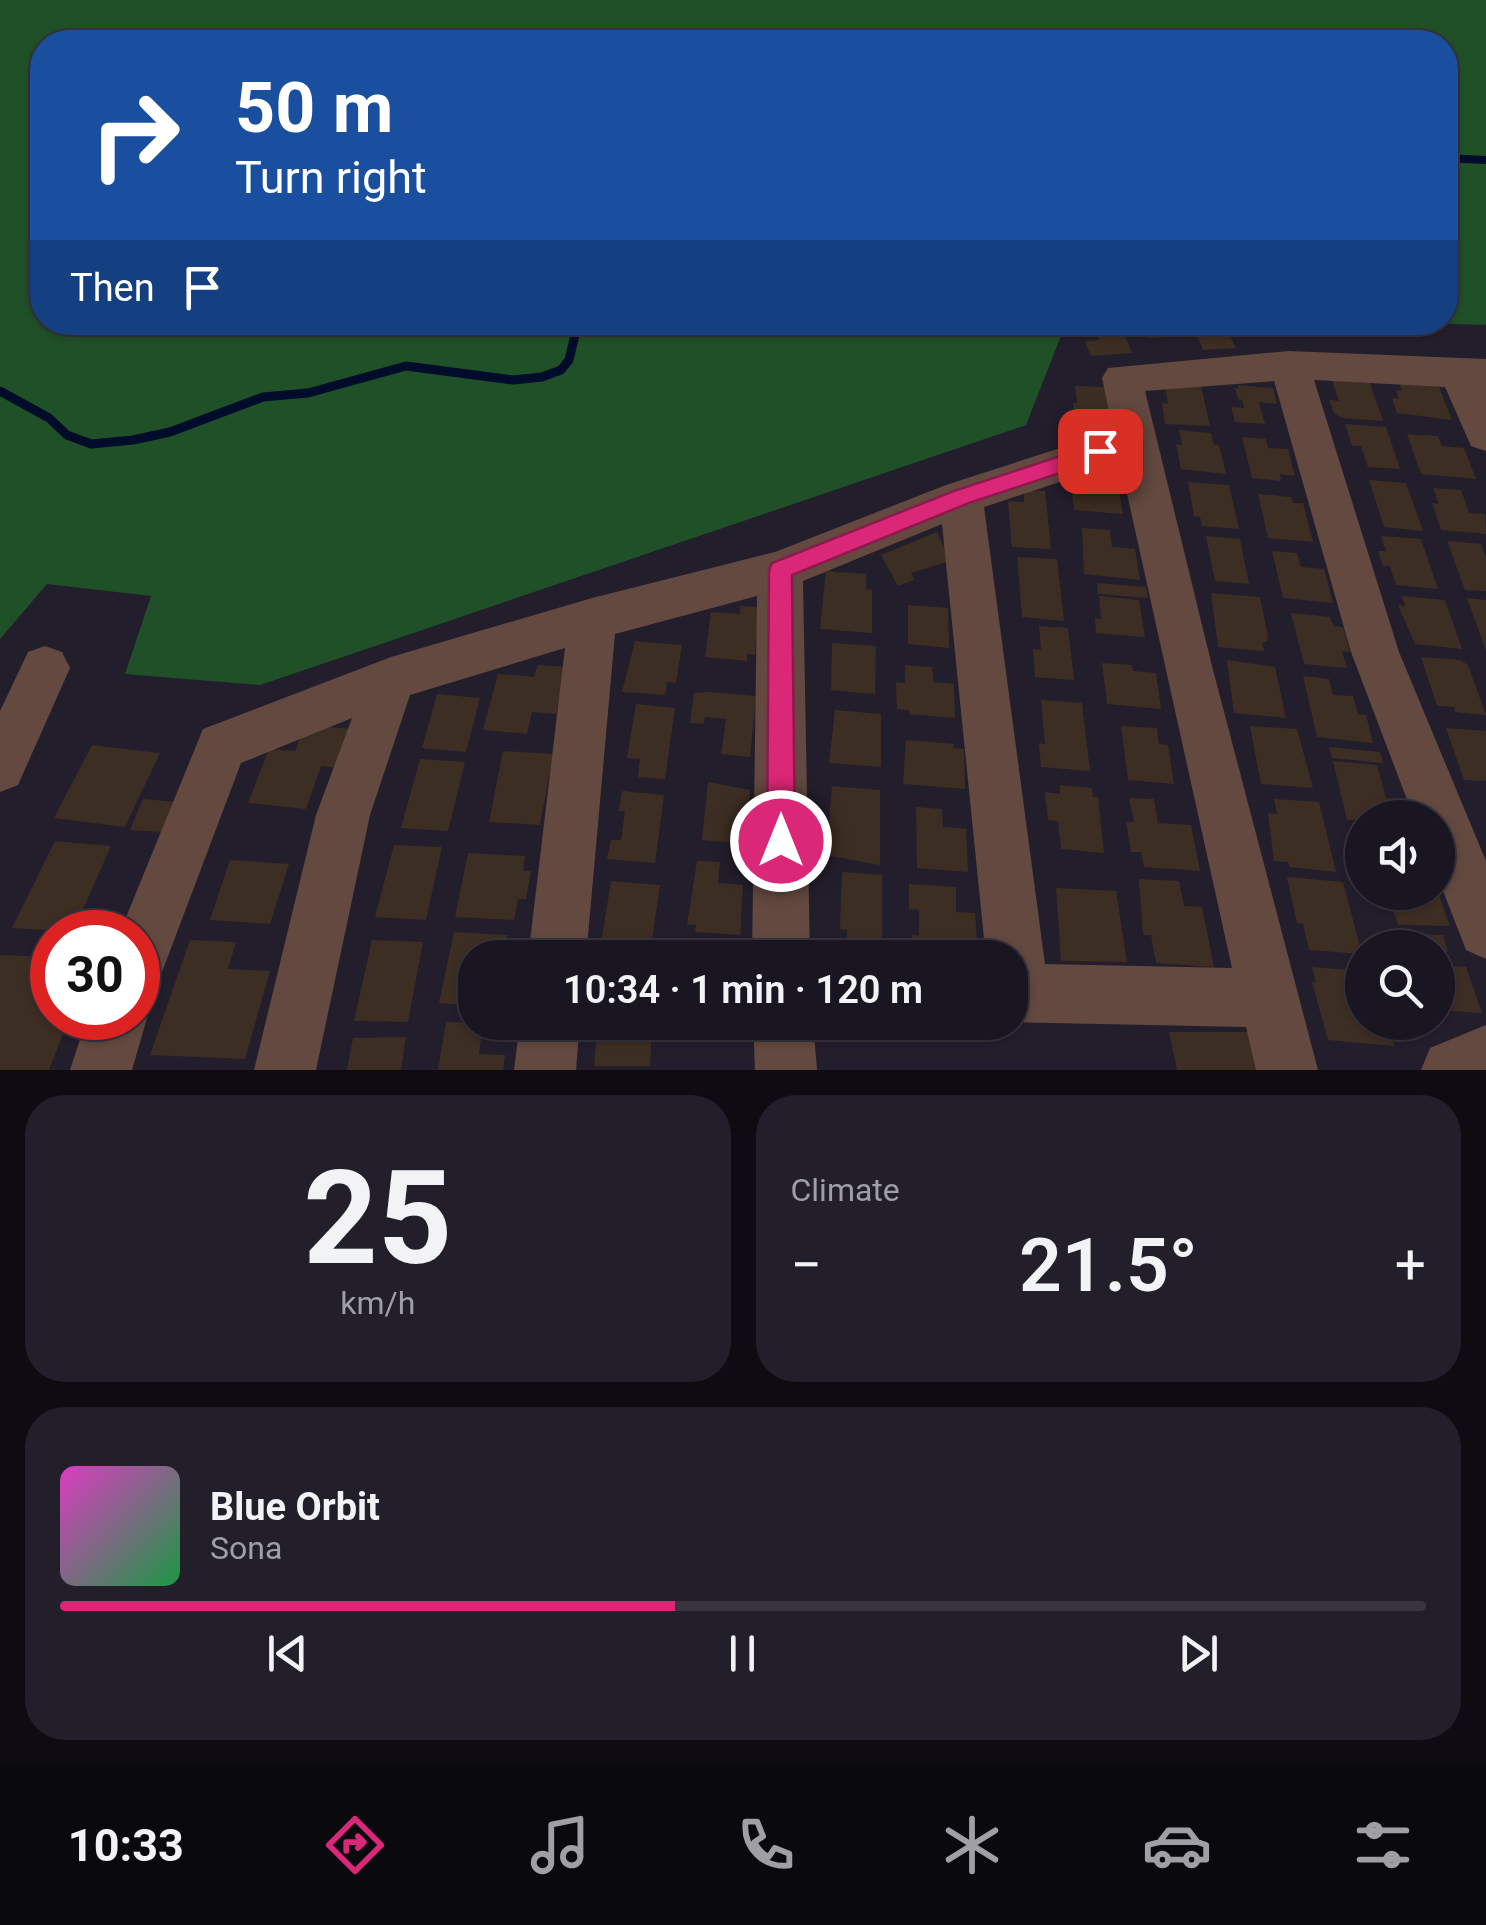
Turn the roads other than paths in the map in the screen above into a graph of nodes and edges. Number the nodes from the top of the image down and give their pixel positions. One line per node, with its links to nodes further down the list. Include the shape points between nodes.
1 (1289, 364): 2 (street); 4 (street, via 1122,378); 12 (street, via 1375,652)
2 (1472, 373): 3 (street)
3 (1486, 435)
4 (1135, 440): 5 (street); 17 (street)
5 (962, 497): 6 (street); 15 (street)
6 (780, 570): 7 (street); 14 (street)
7 (592, 619): 9 (street); 13 (street)
8 (45, 668): 10 (street)
9 (391, 679): 11 (street, via 220,746); 23 (street, via 343,814)
10 (0, 767)
11 (157, 910)
12 (1486, 930)
13 (559, 940)
14 (782, 940)
15 (1008, 940)
16 (1028, 993): 17 (street)
17 (1268, 998): 26 (street)
18 (110, 1040): 22 (street)
19 (548, 1040): 24 (street)
20 (784, 1040): 25 (street)
21 (1486, 1056): 27 (street)
22 (101, 1070)
23 (285, 1070)
24 (545, 1070)
25 (786, 1070)
26 (1287, 1070)
27 (1452, 1070)

